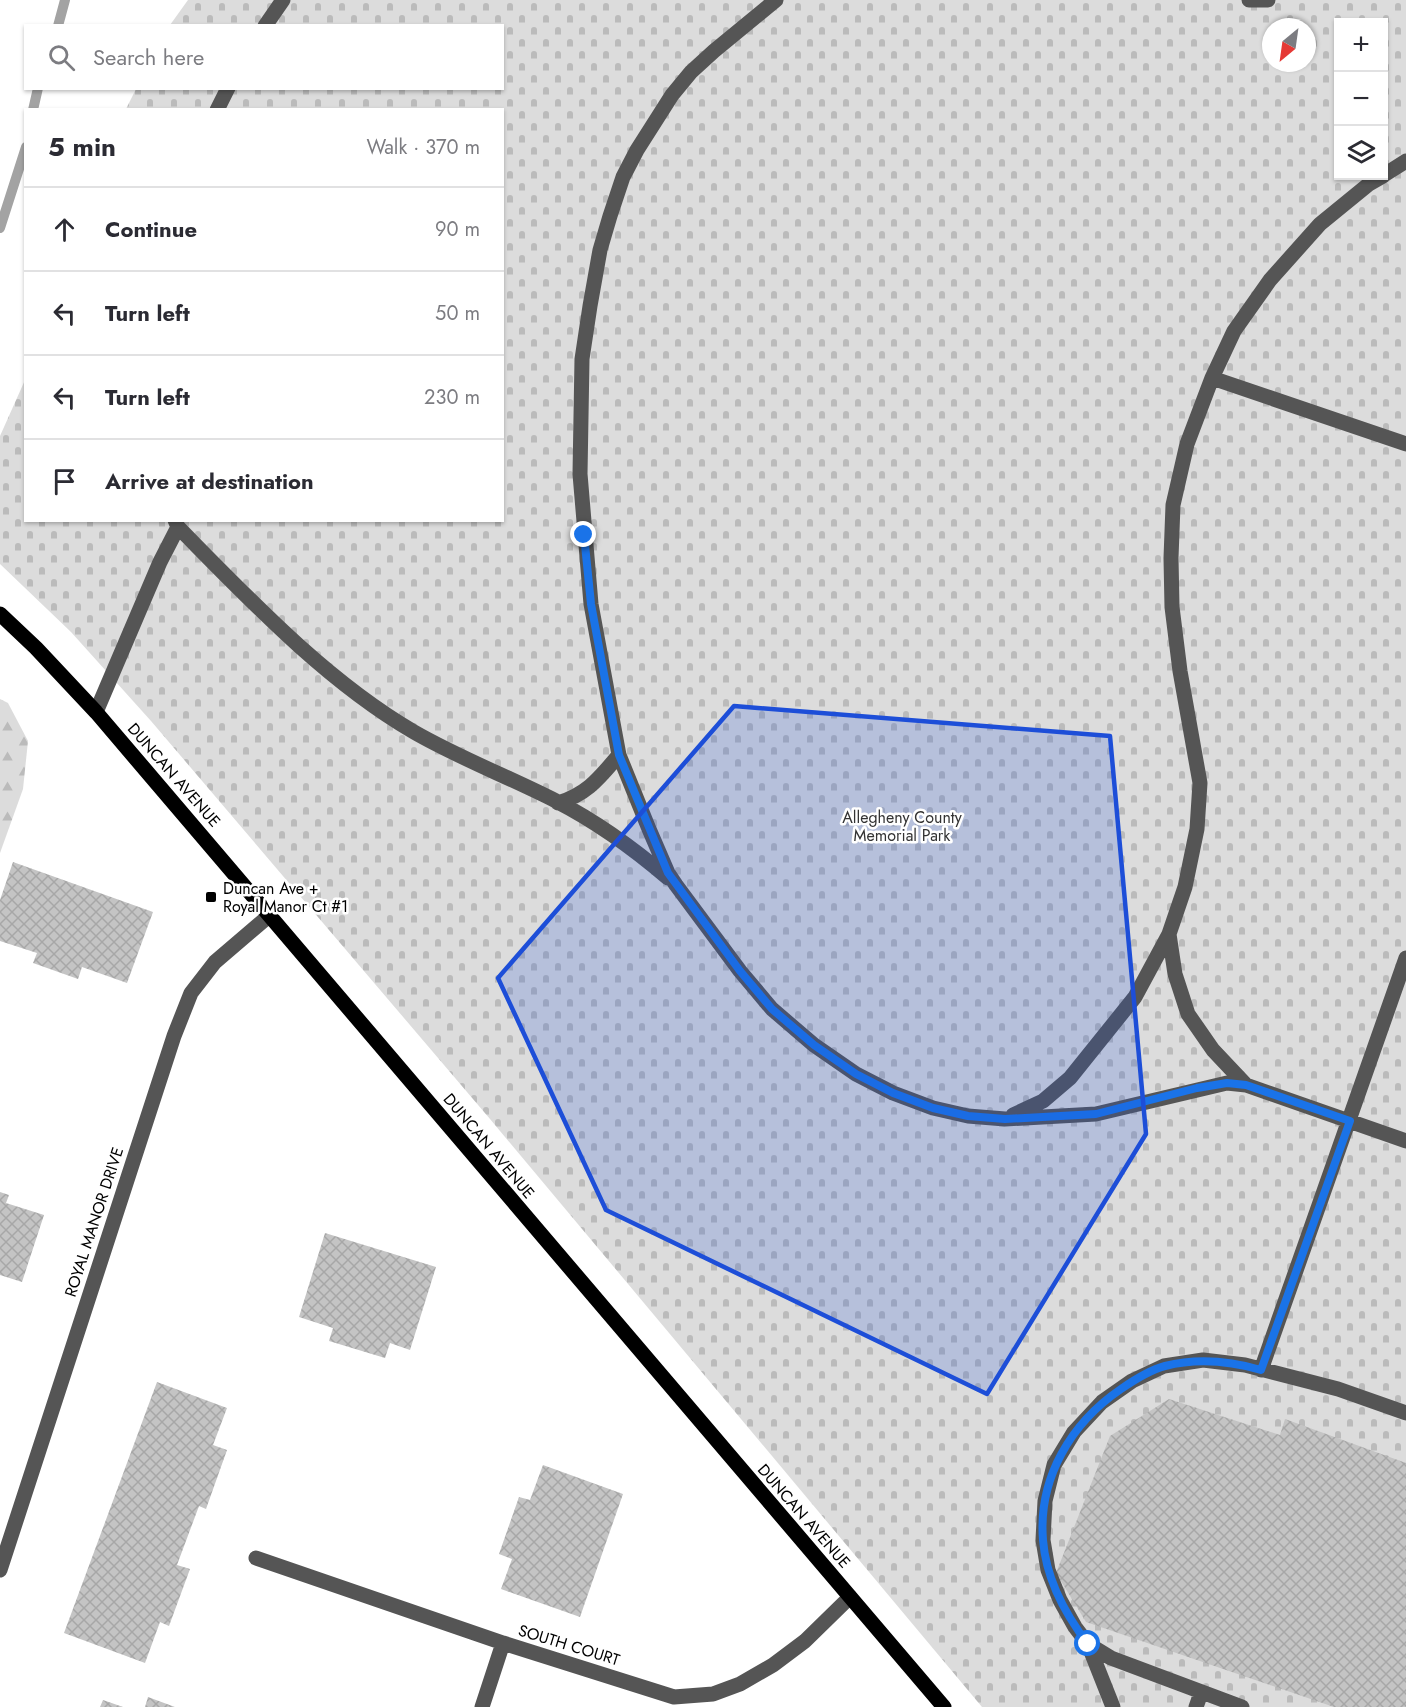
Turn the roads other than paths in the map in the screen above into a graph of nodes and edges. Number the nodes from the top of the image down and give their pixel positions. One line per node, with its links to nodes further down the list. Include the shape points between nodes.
1 (283, 0): 5 (lane)
2 (776, 0): 16 (lane, via 691,72 672,95 623,177 600,250 582,359 580,474 591,604)
3 (1249, 0): 4 (lane)
4 (1268, 0)
5 (266, 24)
6 (227, 90): 7 (lane)
7 (218, 108)
8 (1406, 161): 9 (lane)
9 (1388, 172)
10 (1375, 180): 11 (lane, via 1320,224 1270,280 1234,331)
11 (1212, 378): 12 (lane); 20 (lane, via 1187,444 1173,505 1172,607 1200,783 1188,875)
12 (1406, 444)
13 (177, 524): 15 (lane); 17 (lane, via 276,626 357,693 414,732)
14 (0, 614): 15 (main road, DUNCAN AVENUE)
15 (96, 712): 19 (main road, DUNCAN AVENUE)
16 (619, 755): 17 (lane, via 598,780 576,797); 18 (lane)
17 (558, 802): 18 (lane, via 632,847)
18 (676, 885): 23 (lane, via 740,971 814,1045 893,1093 933,1108)
19 (270, 915): 29 (lane, ROYAL MANOR DRIVE, via 215,962 190,993); 30 (main road, DUNCAN AVENUE)
20 (1169, 934): 22 (lane, via 1175,974 1188,1014 1213,1050); 23 (lane, via 1135,997 1070,1078 1043,1101)
21 (1406, 958): 24 (lane)
22 (1246, 1085): 23 (lane, via 1227,1083 1197,1088 1096,1114); 24 (lane)
23 (1005, 1119)
24 (1350, 1121): 25 (lane); 26 (lane)
25 (1406, 1141)
26 (1261, 1370): 27 (lane, via 1338,1389); 32 (lane, via 1203,1360 1164,1366 1132,1381 1102,1402 1074,1431 1054,1465 1045,1501 1043,1539 1048,1570 1060,1600)
27 (1406, 1413)
28 (256, 1558): 31 (lane, SOUTH COURT)
29 (0, 1570)
30 (850, 1597): 31 (lane, SOUTH COURT, via 805,1641 773,1665 713,1694 674,1697); 35 (main road, DUNCAN AVENUE)
31 (503, 1643): 34 (lane)
32 (1088, 1644): 33 (lane, via 1097,1652); 36 (lane)
33 (1198, 1700): 37 (lane)
34 (482, 1707)
35 (944, 1707)
36 (1113, 1707)
37 (1242, 1707)

